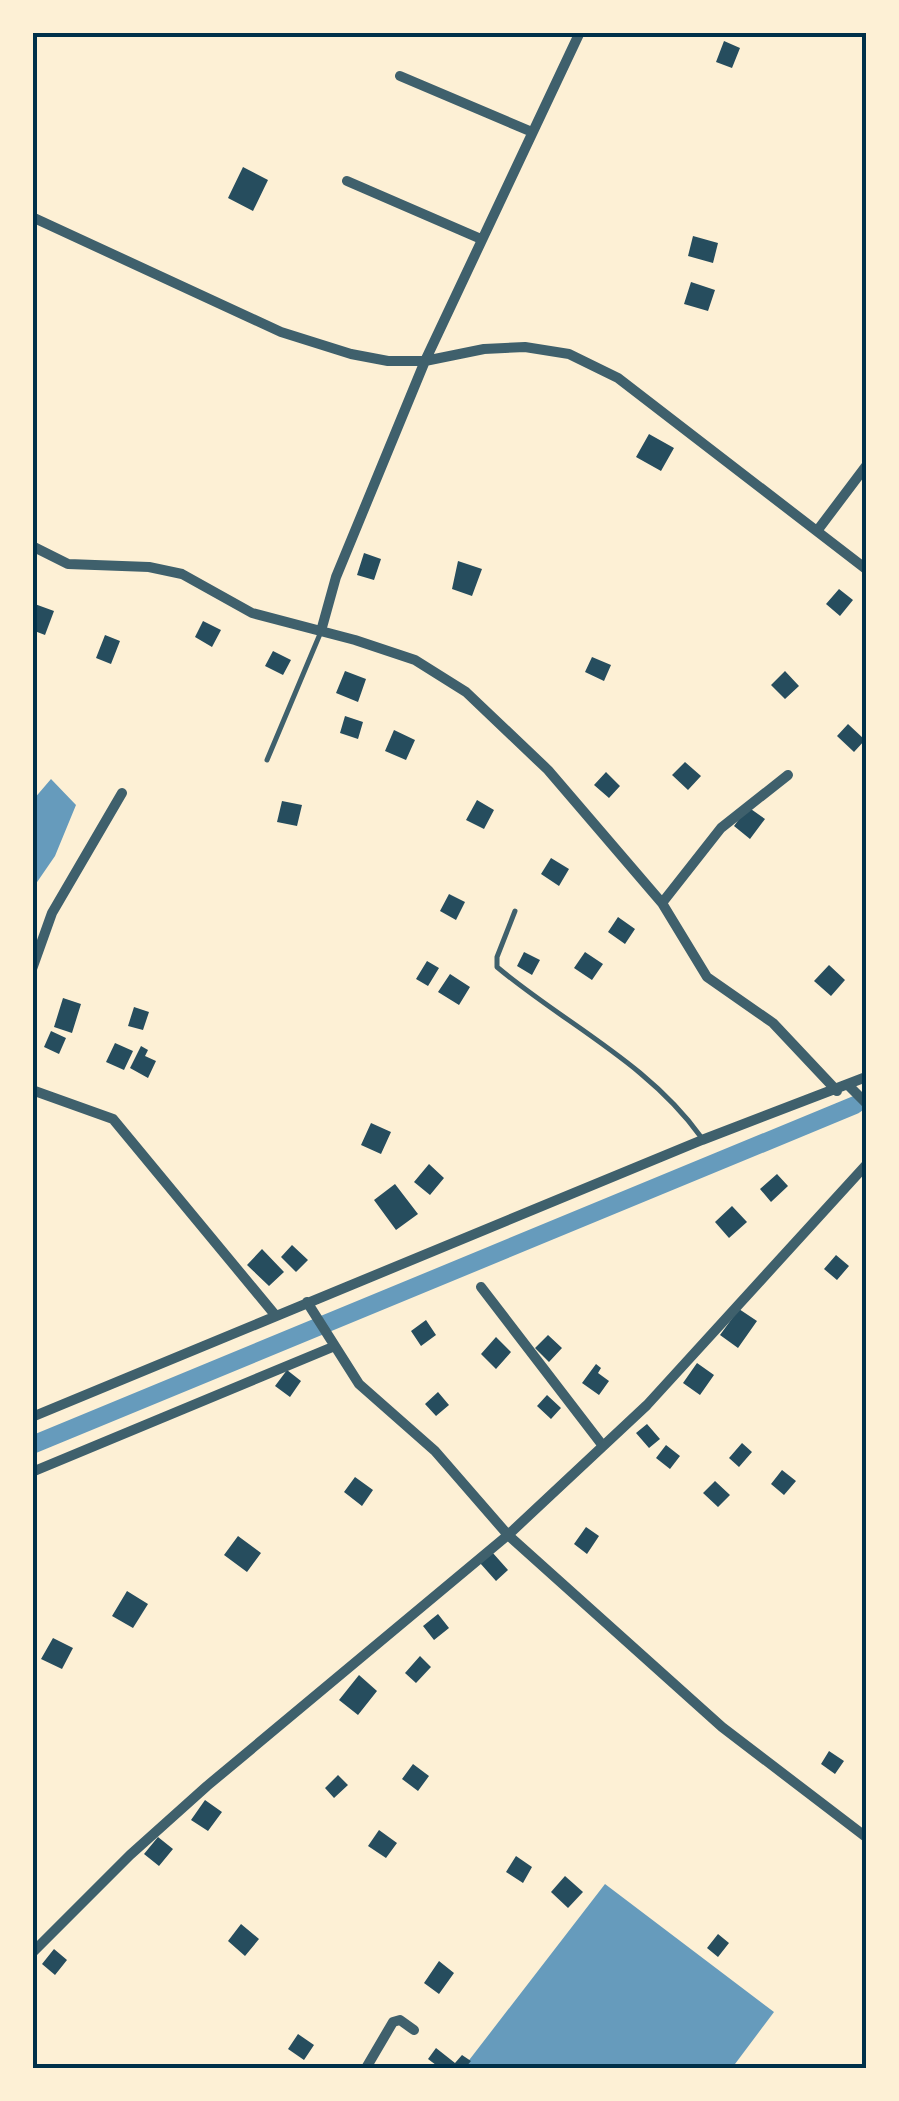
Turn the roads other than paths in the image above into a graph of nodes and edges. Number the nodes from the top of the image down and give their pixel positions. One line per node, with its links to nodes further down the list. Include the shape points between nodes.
1 (580, 32): 3 (street)
2 (400, 76): 3 (street)
3 (532, 132): 6 (street)
4 (347, 180): 6 (street)
5 (32, 218): 7 (street, via 281,332 351,354)
6 (481, 239): 7 (street)
7 (425, 361): 9 (street, via 526,347 587,361); 12 (street, via 336,577)
8 (866, 466): 9 (street)
9 (817, 531): 11 (street)
10 (32, 546): 12 (street, via 68,564 149,566 182,574 252,613)
11 (866, 569)
12 (322, 631): 13 (lane); 16 (street, via 414,660 466,692 548,770)
13 (266, 760)
14 (788, 775): 16 (street, via 721,828)
15 (122, 793): 18 (street, via 52,913)
16 (662, 903): 22 (street, via 707,977 773,1024)
17 (515, 911): 24 (lane, via 497,967 638,1071)
18 (32, 969)
19 (866, 1076): 20 (street)
20 (848, 1084): 22 (street); 23 (street)
21 (32, 1090): 28 (street, via 113,1120)
22 (837, 1090): 24 (street)
23 (866, 1103)
24 (702, 1140): 27 (street)
25 (866, 1165): 31 (street)
26 (481, 1287): 31 (street)
27 (307, 1302): 28 (street); 29 (street)
28 (276, 1316): 30 (street)
29 (335, 1346): 32 (street); 33 (street, via 359,1384 436,1451)
30 (32, 1417)
31 (603, 1446): 33 (street)
32 (32, 1472)
33 (508, 1535): 34 (street, via 722,1727); 35 (street, via 206,1786)
34 (866, 1837)
35 (32, 1954)
36 (414, 2030): 37 (street, via 393,2022)
37 (366, 2068)

